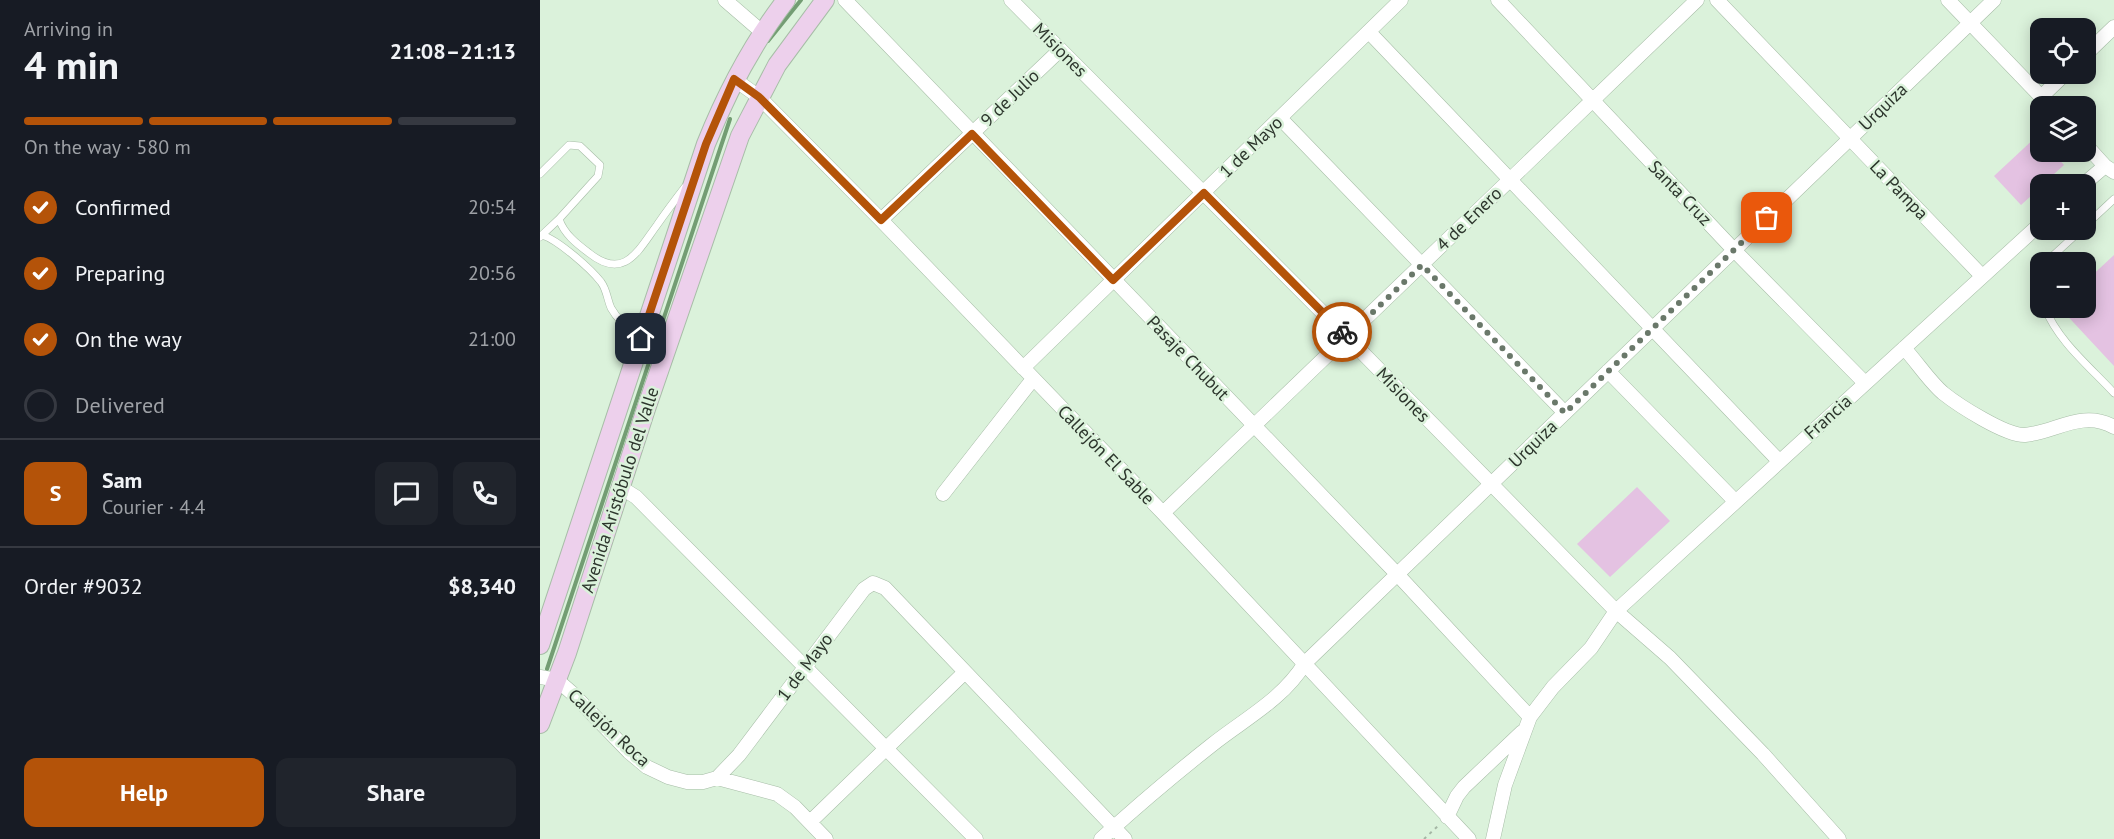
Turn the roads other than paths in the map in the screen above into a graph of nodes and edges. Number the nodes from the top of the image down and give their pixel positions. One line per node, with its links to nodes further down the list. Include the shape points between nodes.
1 (725, 0): 15 (street)
2 (786, 0): 15 (main road, Avenida Aristóbulo del Valle)
3 (825, 0): 20 (main road, Avenida Aristóbulo del Valle, via 777,65)
4 (845, 0): 23 (street, Pasaje Chubut)
5 (1011, 0): 17 (street, Misiones)
6 (1401, 0): 14 (street, 1 de Mayo)
7 (1498, 0): 21 (street, Santa Cruz)
8 (1697, 0): 21 (street, 4 de Enero)
9 (1717, 0): 24 (street, La Pampa)
10 (1948, 0): 12 (street)
11 (1994, 0): 12 (street, Urquiza)
12 (1970, 23): 19 (street); 24 (street, Urquiza)
13 (2114, 27): 16 (street)
14 (1369, 32): 22 (street, 1 de Mayo); 30 (street)
15 (762, 33): 18 (main road, Avenida Aristóbulo del Valle)
16 (2096, 44)
17 (1060, 50): 23 (street, 9 de Julio); 31 (street, Misiones)
18 (734, 79): 20 (street, Callejón El Sable); 27 (main road, Avenida Aristóbulo del Valle)
19 (2040, 96)
20 (759, 97): 35 (street, Callejón El Sable); 59 (main road, Avenida Aristóbulo del Valle, via 727,170)
21 (1592, 101): 30 (street, 4 de Enero); 39 (street, Santa Cruz)
22 (1281, 118): 31 (street, 1 de Mayo); 41 (street)
23 (972, 134): 35 (street, 9 de Julio); 43 (street, Pasaje Chubut)
24 (1850, 139): 39 (street, Urquiza); 42 (street, La Pampa)
25 (2096, 155): 26 (street)
26 (2109, 169): 29 (street)
27 (697, 171): 34 (lane, via 637,254 625,263 611,265 598,261 562,229); 47 (main road, Avenida Aristóbulo del Valle)
28 (540, 174): 34 (lane, via 568,145 580,146 600,165 598,176)
29 (2096, 177)
30 (1510, 180): 41 (street, 4 de Enero); 45 (street)
31 (1204, 193): 43 (street, 1 de Mayo); 46 (street, Misiones)
32 (2114, 199): 33 (lane)
33 (2096, 216)
34 (559, 219): 37 (lane)
35 (881, 220): 49 (street, Callejón El Sable)
36 (2030, 233): 42 (street, Francia)
37 (541, 236): 47 (lane, via 554,238 601,282 610,307)
38 (2070, 240): 40 (lane)
39 (1734, 250): 45 (street, Urquiza); 52 (street, Santa Cruz)
40 (2057, 252)
41 (1422, 265): 46 (street, 4 de Enero); 54 (street)
42 (1982, 276): 48 (street, Francia)
43 (1113, 280): 49 (street, 1 de Mayo); 55 (street, Pasaje Chubut)
44 (2049, 318): 53 (lane, via 2063,339)
45 (1652, 329): 50 (street, Urquiza); 57 (street)
46 (1347, 337): 55 (street, 4 de Enero); 58 (street, Misiones)
47 (641, 339): 65 (main road, Avenida Aristóbulo del Valle)
48 (1904, 348): 52 (street, Francia); 56 (street, via 1942,393 2004,430 2025,435 2078,420 2094,420)
49 (1023, 368): 51 (street, Callejón El Sable)
50 (1608, 371): 54 (street, Urquiza); 61 (street)
51 (1033, 379): 60 (street); 62 (street, Callejón El Sable)
52 (1865, 383): 57 (street, Francia)
53 (2114, 393)
54 (1565, 413): 58 (street, Urquiza)
55 (1253, 426): 62 (street, 4 de Enero); 63 (street, Pasaje Chubut)
56 (2114, 427)
57 (1779, 461): 61 (street, Francia)
58 (1490, 485): 63 (street, Urquiza); 64 (street, Misiones)
59 (620, 487): 67 (street, via 636,497); 69 (main road, Avenida Aristóbulo del Valle)
60 (943, 494)
61 (1735, 501): 64 (street, Francia)
62 (1163, 513): 66 (street, Callejón El Sable)
63 (1397, 574): 66 (street, Urquiza); 70 (street, Pasaje Chubut)
64 (1616, 611): 70 (street, Francia, via 1591,648 1552,687); 83 (street, Misiones, via 1678,666)
65 (540, 645)
66 (1305, 663): 74 (street, Callejón El Sable); 76 (street, Urquiza, via 1271,702 1213,744)
67 (806, 666): 68 (street, 1 de Mayo, via 864,589 873,583 885,588); 72 (street); 73 (street, 1 de Mayo)
68 (964, 673): 72 (street); 76 (street)
69 (549, 679): 71 (main road, Avenida Aristóbulo del Valle); 73 (street, Callejón Roca, via 572,693 647,767 687,782)
70 (1528, 722): 74 (street, via 1456,796); 82 (street, via 1505,785)
71 (540, 724)
72 (887, 747): 75 (street); 78 (street)
73 (717, 778): 75 (street, via 777,794)
74 (1448, 817): 81 (street, Callejón El Sable)
75 (810, 822): 77 (street)
76 (1114, 827): 79 (street, Urquiza); 80 (street)
77 (826, 839)
78 (976, 839)
79 (1101, 839)
80 (1125, 839)
81 (1469, 839)
82 (1493, 839)
83 (1839, 839)

